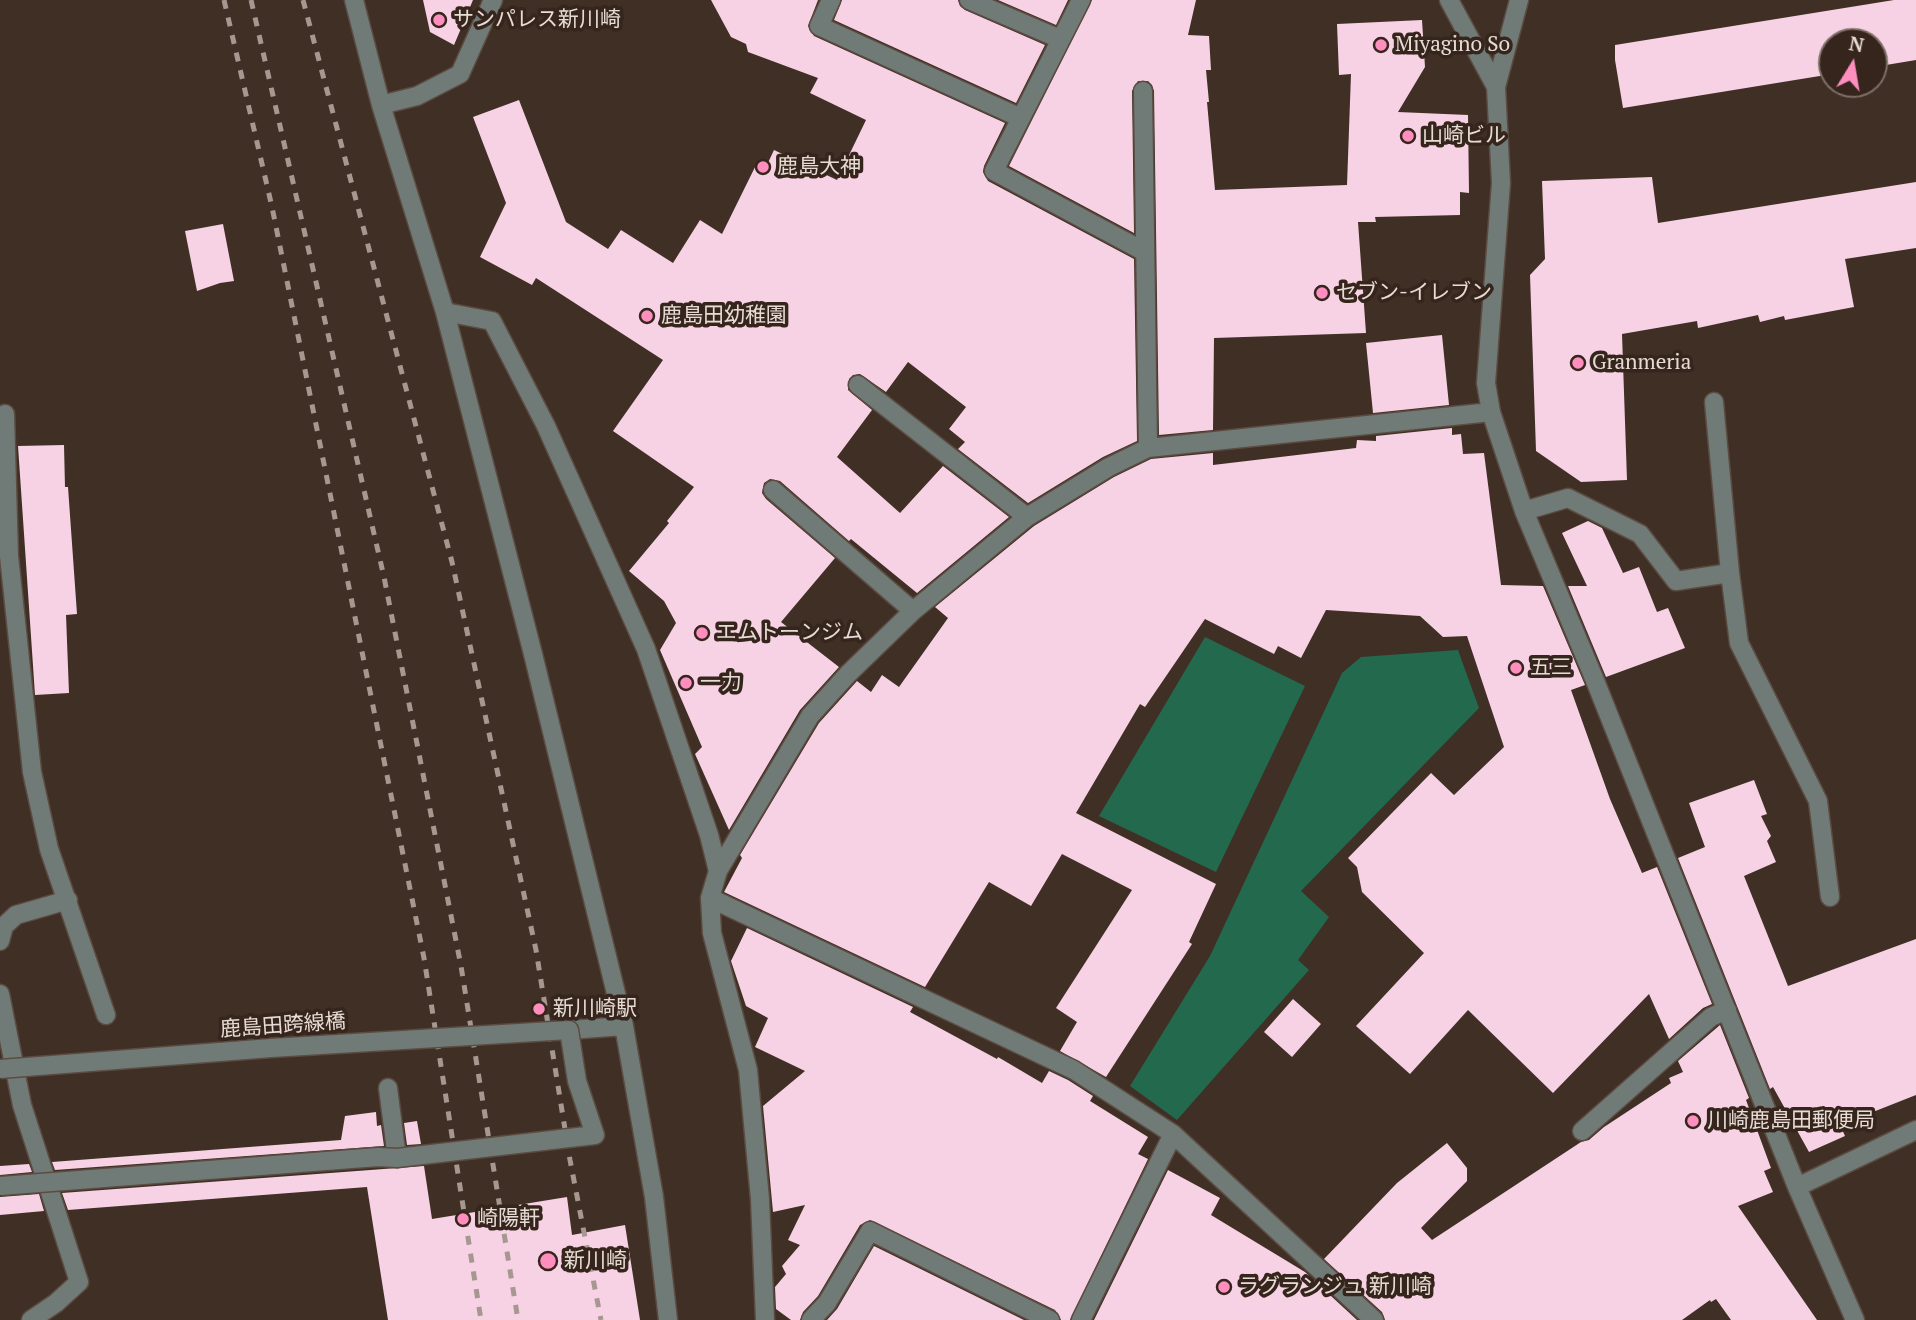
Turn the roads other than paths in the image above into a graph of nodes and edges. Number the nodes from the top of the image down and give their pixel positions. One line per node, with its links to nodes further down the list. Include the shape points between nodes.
1 (354, 0): 11 (street)
2 (493, 0): 11 (street, via 460,74 417,96)
3 (831, 0): 12 (street, via 819,26)
4 (969, 0): 8 (street)
5 (1080, 0): 8 (street)
6 (1449, 0): 9 (street)
7 (1519, 0): 9 (street)
8 (1060, 39): 12 (street)
9 (1496, 87): 17 (street, via 1501,183 1486,383)
10 (1143, 91): 13 (street)
11 (381, 105): 14 (street)
12 (1021, 118): 13 (street, via 994,171)
13 (1145, 252): 19 (street)
14 (445, 312): 25 (street, via 492,321 546,426 646,649); 33 (street)
15 (858, 385): 22 (street)
16 (1714, 402): 23 (street)
17 (1491, 412): 19 (street); 21 (street)
18 (5, 414): 28 (street, via 9,556 30,759 49,849)
19 (1148, 448): 22 (street)
20 (773, 490): 24 (street)
21 (1524, 511): 23 (street, via 1569,498 1640,534 1676,581); 31 (street)
22 (1027, 517): 24 (street)
23 (1730, 573): 26 (street, via 1739,643 1818,801)
24 (913, 611): 25 (street, via 810,716)
25 (718, 871): 27 (street)
26 (1830, 897)
27 (710, 898): 39 (street, via 1074,1070); 45 (street, via 712,933 748,1070)
28 (68, 900): 29 (street, via 16,915 4,926); 32 (street)
29 (0, 940)
30 (0, 994): 43 (street, via 22,1104 79,1282)
31 (1727, 1010): 38 (street, via 1711,1017); 42 (street)
32 (106, 1015)
33 (624, 1026): 34 (street, 鹿島田跨線橋); 44 (street)
34 (569, 1030): 35 (street, 鹿島田跨線橋, bridge); 40 (street, bridge, via 577,1081 595,1135)
35 (0, 1069)
36 (388, 1088): 40 (street)
37 (1916, 1130): 42 (street)
38 (1582, 1131)
39 (1173, 1133): 48 (street); 49 (street)
40 (397, 1158): 41 (street, bridge)
41 (0, 1186)
42 (1797, 1187): 50 (street)
43 (31, 1320)
44 (668, 1320)
45 (765, 1320)
46 (811, 1320): 47 (street, via 827,1303 870,1231)
47 (1050, 1320)
48 (1081, 1320)
49 (1374, 1320)
50 (1855, 1320)

